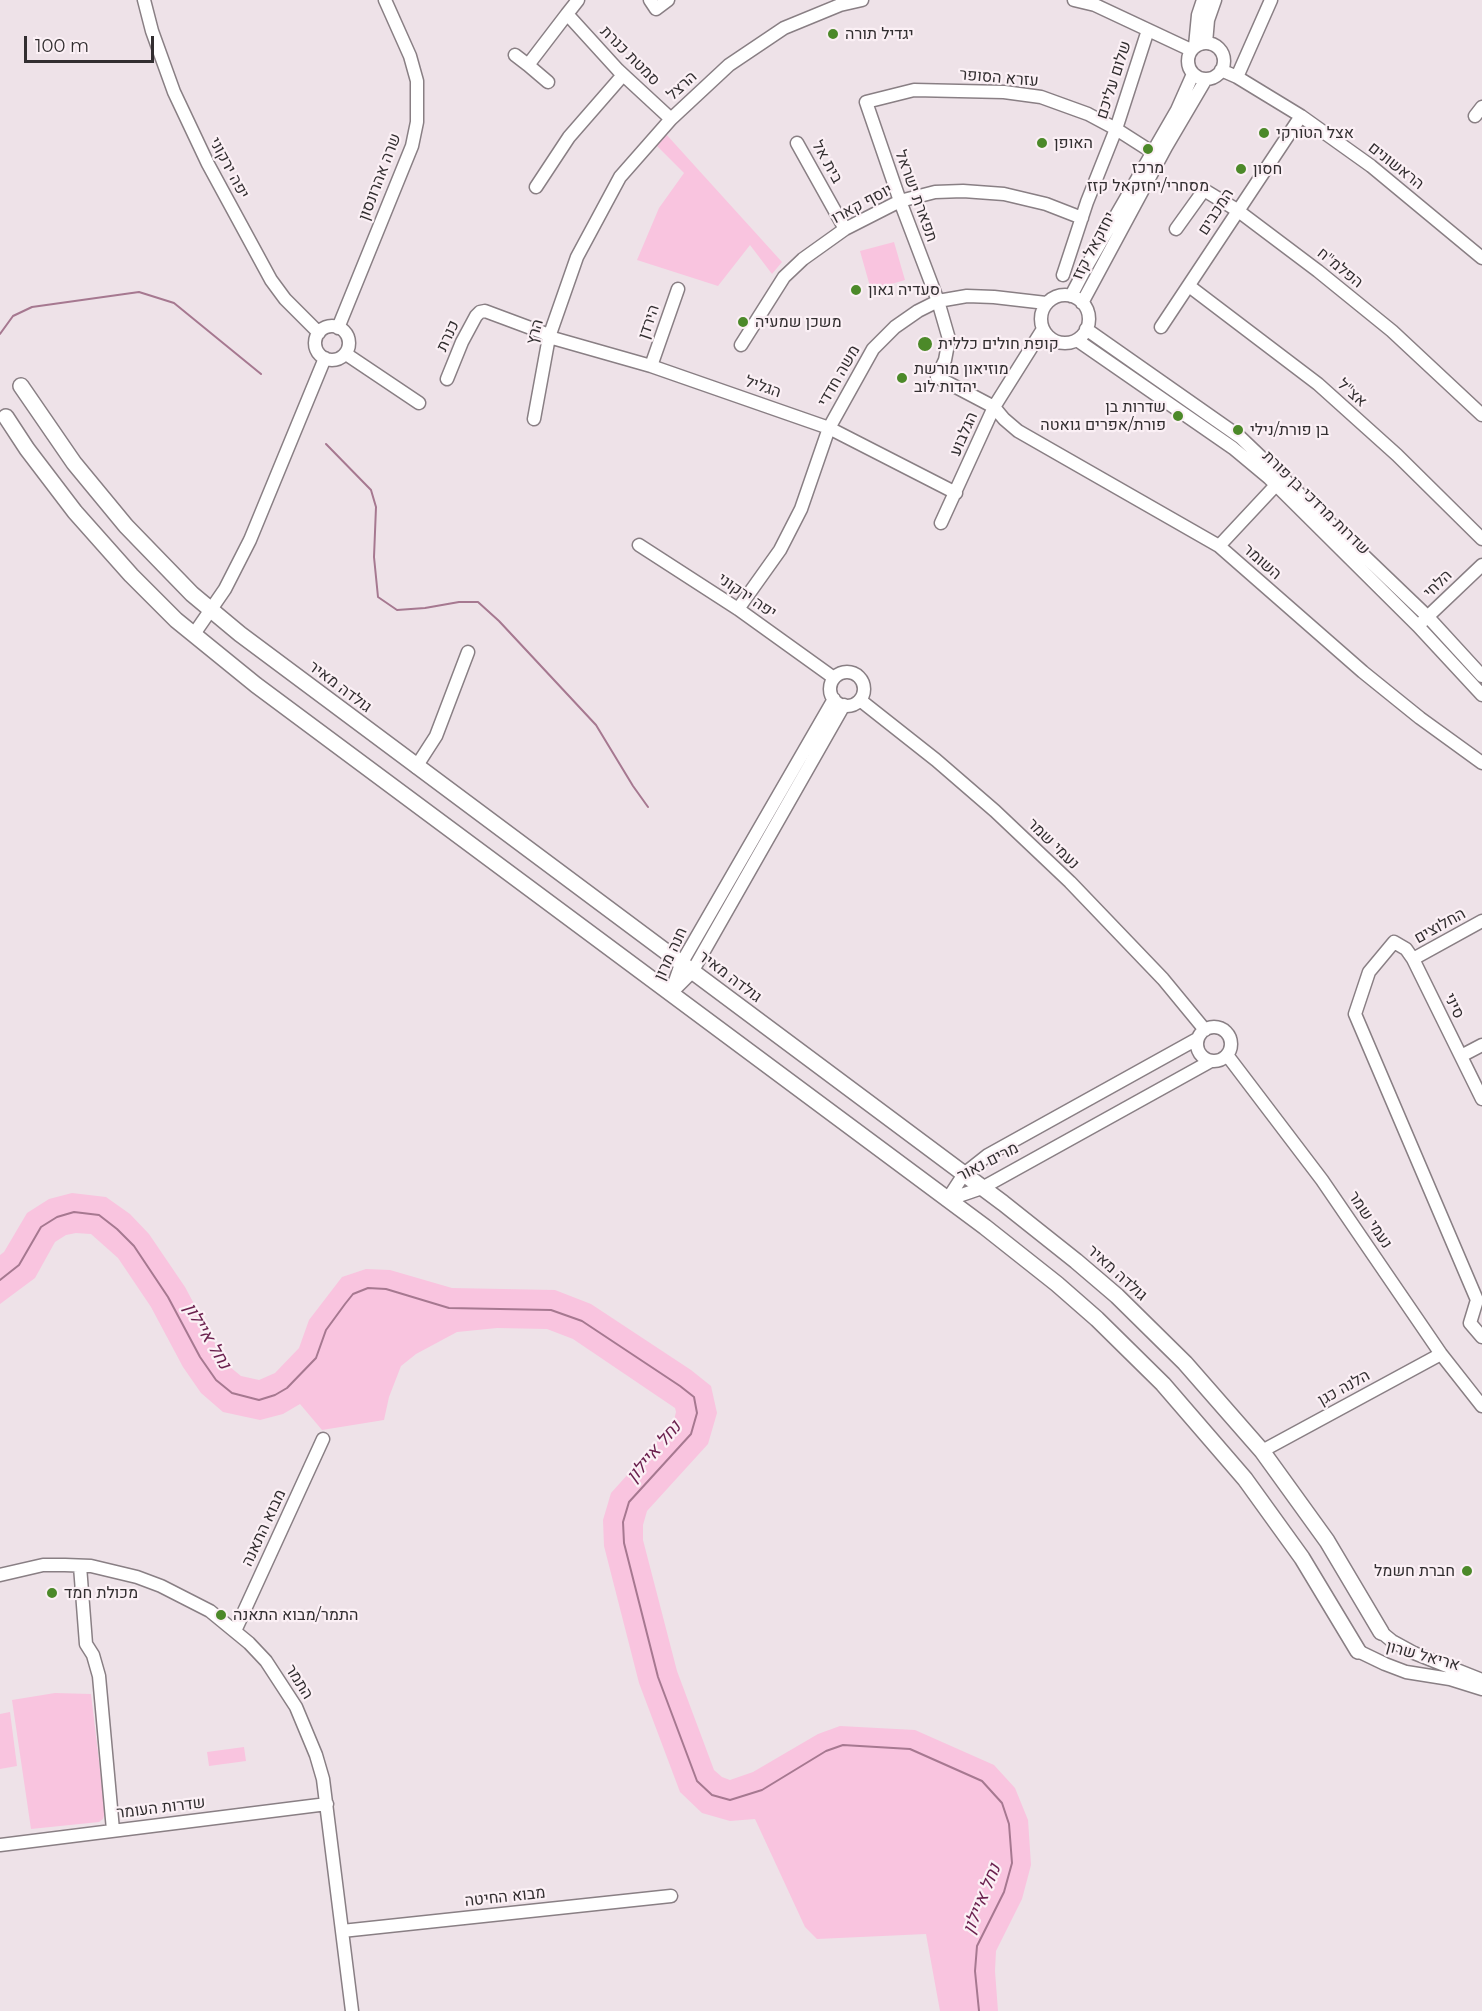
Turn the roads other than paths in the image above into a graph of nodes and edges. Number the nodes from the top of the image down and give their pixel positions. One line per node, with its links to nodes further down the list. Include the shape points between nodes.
1 (144, 0): 48 (street, יפה ירקוני, via 174,92 214,175 271,280)
2 (385, 0): 45 (street, שרה אהרונסון, via 417,81 417,122 412,146)
3 (578, 0): 12 (street)
4 (650, 0): 5 (street, via 656,9)
5 (668, 0)
6 (862, 0): 11 (street, הרצל)
7 (1074, 0): 13 (street, via 1095,5)
8 (1203, 0): 14 (street, via 1198,15)
9 (1215, 0): 14 (street)
10 (1270, 0): 20 (street)
11 (839, 3): 25 (street, הרצל, via 784,28 729,66)
12 (567, 14): 16 (street); 19 (street, סמטת כנרת)
13 (1148, 30): 14 (street); 26 (street, שלום עליכם)
14 (1197, 47): 17 (street, via 1212,44 1221,52); 18 (street, via 1189,55 1188,65)
15 (514, 55): 16 (street)
16 (528, 65): 22 (street)
17 (1221, 70): 20 (street, הראשונים); 21 (street)
18 (1193, 74): 21 (street); 28 (street, יחזקאל קזז)
19 (624, 75): 25 (street, סמטת כנרת); 29 (street, via 569,137)
20 (1237, 77): 24 (street, הראשונים)
21 (1206, 79): 43 (street, יחזקאל קזז)
22 (548, 82)
23 (866, 102): 26 (street, עזרא הסופר, via 914,90 1004,92 1041,97); 30 (street, תפארת ישראל)
24 (1301, 116): 31 (street, המכבים); 36 (street, הראשונים, via 1371,166)
25 (670, 119): 35 (street, הרצל, via 620,177)
26 (1116, 129): 28 (street, עזרא הסופר); 32 (street, שלום עליכם)
27 (797, 143): 33 (street, בית אל)
28 (1152, 153): 40 (street, יחזקאל קזז)
29 (537, 187)
30 (900, 201): 32 (street, יוסף קארו, via 935,192 1004,194); 33 (street, יוסף קארו); 41 (street, תפארת ישראל)
31 (1237, 210): 34 (street, הפלמ"ח, via 1204,190); 38 (street, המכבים); 59 (street, הפלמ"ח, via 1392,332)
32 (1082, 218): 37 (street, שלום עליכם)
33 (845, 229): 51 (street, יוסף קארו, via 784,277)
34 (1176, 229)
35 (577, 257): 49 (street, הרץ)
36 (1482, 258)
37 (1063, 275)
38 (1189, 286): 44 (street, המכבים); 66 (street, אצ"ל, via 1318,384 1397,454)
39 (678, 289): 54 (street, הירדן)
40 (1071, 296): 42 (street, via 1058,296); 43 (street)
41 (938, 301): 42 (street, משה חדדי, via 967,296); 58 (street, תפארת ישראל, via 949,339 937,376); 62 (street, משה חדדי, via 895,327 873,349)
42 (1046, 303): 46 (street, via 1041,317)
43 (1082, 303): 47 (street, via 1088,315)
44 (1161, 327)
45 (338, 328): 48 (street, via 330,326); 52 (street, via 349,342)
46 (1043, 329): 50 (street, via 1057,342); 58 (street, הגלבוע)
47 (1086, 329): 50 (street); 72 (street, שדרות מרדכי בן פורת, via 1240,438)
48 (319, 333): 53 (street, via 315,345)
49 (549, 338): 54 (street, הגליל); 55 (street, כנרת, via 502,317 480,312); 61 (street, הרץ)
50 (1077, 340): 63 (street, שדרות מרדכי בן פורת, via 1233,448)
51 (741, 345)
52 (345, 354): 53 (street, via 334,360); 57 (street)
53 (325, 358): 71 (street, via 250,540)
54 (651, 366): 62 (street, הגליל)
55 (447, 379)
56 (21, 386): 71 (main road, גולדה מאיר, via 105,501 152,554)
57 (419, 403)
58 (994, 407): 64 (street, הגלבוע); 68 (street, השומר, via 1018,431)
59 (1482, 415)
60 (6, 417): 74 (main road, via 50,481 104,546)
61 (534, 419)
62 (829, 428): 64 (street, הגליל); 70 (street, משה חדדי, via 801,509 780,550)
63 (1276, 485): 68 (street); 73 (street, שדרות מרדכי בן פורת)
64 (956, 493): 65 (street, הגלבוע)
65 (941, 523)
66 (1482, 539)
67 (639, 545): 70 (street, יפה ירקוני)
68 (1219, 546): 81 (street, השומר, via 1363,672)
69 (1482, 565): 72 (street, הלחי)
70 (738, 609): 77 (street, יפה ירקוני)
71 (212, 610): 74 (street); 82 (main road, גולדה מאיר)
72 (1428, 617): 73 (street, הלחי); 76 (street, שדרות מרדכי בן פורת)
73 (1418, 626): 78 (street, שדרות מרדכי בן פורת)
74 (194, 634): 86 (main road, via 256,685)
75 (468, 652): 82 (street, via 436,736)
76 (1482, 676)
77 (834, 678): 79 (street, via 845,672 858,676 864,687); 80 (street, via 830,691)
78 (1482, 695)
79 (860, 699): 80 (street, via 856,704); 87 (street, נעמי שמר, via 995,811 1070,882 1163,980)
80 (839, 702): 85 (street, חנה מרון)
81 (1481, 760)
82 (416, 766): 85 (main road, גולדה מאיר)
83 (1482, 921): 84 (street, החלוצים)
84 (1413, 959): 90 (street, סיני); 96 (street, via 1394,942 1369,972 1355,1014 1477,1300 1470,1323)
85 (687, 968): 86 (street, חנה מרון); 93 (main road, גולדה מאיר)
86 (670, 994): 95 (main road)
87 (1201, 1035): 89 (street, via 1212,1027 1224,1031 1231,1042); 91 (street, via 1199,1052); 93 (street, מרים נאור, via 988,1155)
88 (1482, 1046): 90 (street)
89 (1227, 1055): 91 (street); 97 (street, נעמי שמר, via 1322,1180)
90 (1461, 1056): 92 (street, סיני)
91 (1211, 1061): 94 (street, מרים נאור)
92 (1482, 1099)
93 (964, 1174): 94 (main road, גולדה מאיר); 95 (street, מרים נאור)
94 (982, 1188): 95 (street, מרים נאור); 100 (main road, גולדה מאיר, via 1076,1261 1145,1322)
95 (948, 1200): 105 (main road, via 1097,1319 1191,1414 1279,1525)
96 (1482, 1336)
97 (1442, 1354): 98 (street, נעמי שמר); 100 (street, הלנה כגן)
98 (1482, 1406)
99 (323, 1439): 103 (street, מבוא התאנה)
100 (1262, 1451): 104 (main road, גולדה מאיר, via 1327,1541)
101 (80, 1566): 102 (street, התמר, via 43,1566); 103 (street, התמר, via 118,1572 160,1586 210,1611); 109 (street, via 86,1644 99,1676)
102 (0, 1575)
103 (235, 1631): 108 (street, התמר, via 266,1661 296,1707 316,1755)
104 (1381, 1632): 106 (street, אריאל שרון, via 1414,1653)
105 (1358, 1651): 107 (street, אריאל שרון, via 1406,1672)
106 (1482, 1680)
107 (1482, 1689)
108 (327, 1804): 109 (street, שדרות העומר); 112 (street, התמר)
109 (113, 1830): 110 (street, שדרות העומר)
110 (0, 1845)
111 (671, 1896): 112 (street, מבוא החיטה)
112 (342, 1931): 113 (street, התמר)
113 (352, 2011)

